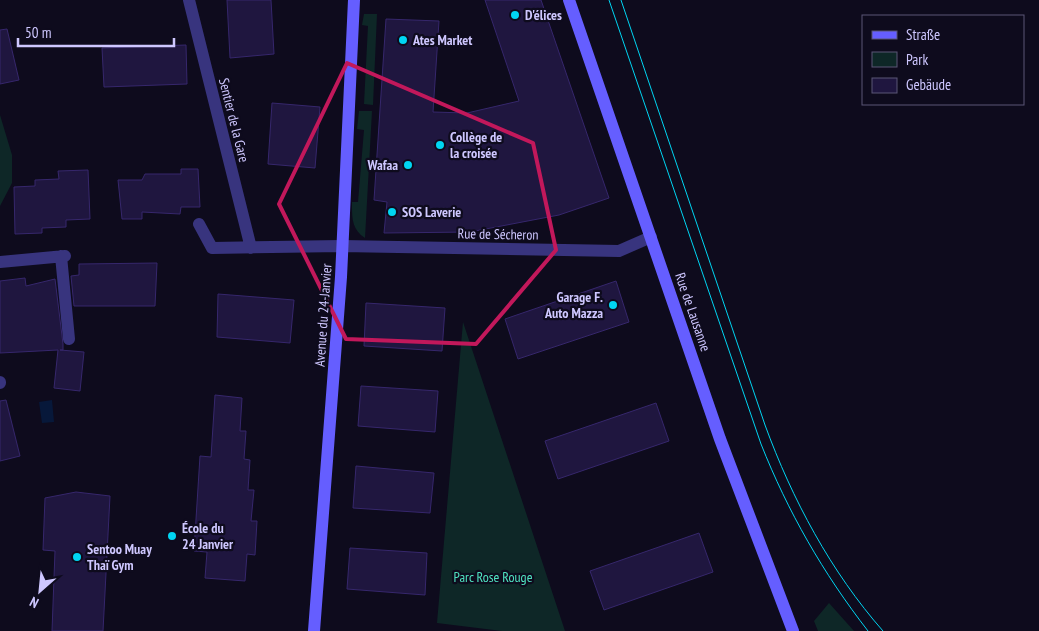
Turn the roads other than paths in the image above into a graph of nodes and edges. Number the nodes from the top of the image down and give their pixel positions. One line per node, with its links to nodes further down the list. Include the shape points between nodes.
1 (189, 0): 7 (street, Sentier de la Gare)
2 (354, 0): 6 (main road, Avenue du 24-Janvier)
3 (569, 0): 5 (main road, Rue de Lausanne)
4 (199, 224): 7 (street, via 212,248)
5 (651, 237): 6 (street, Rue de Sécheron, via 620,251); 11 (main road, Rue de Lausanne, via 720,439)
6 (342, 246): 7 (street); 10 (main road, Avenue du 24-Janvier)
7 (251, 248)
8 (0, 262): 9 (street, via 63,256)
9 (69, 339)
10 (314, 631)
11 (793, 631)

